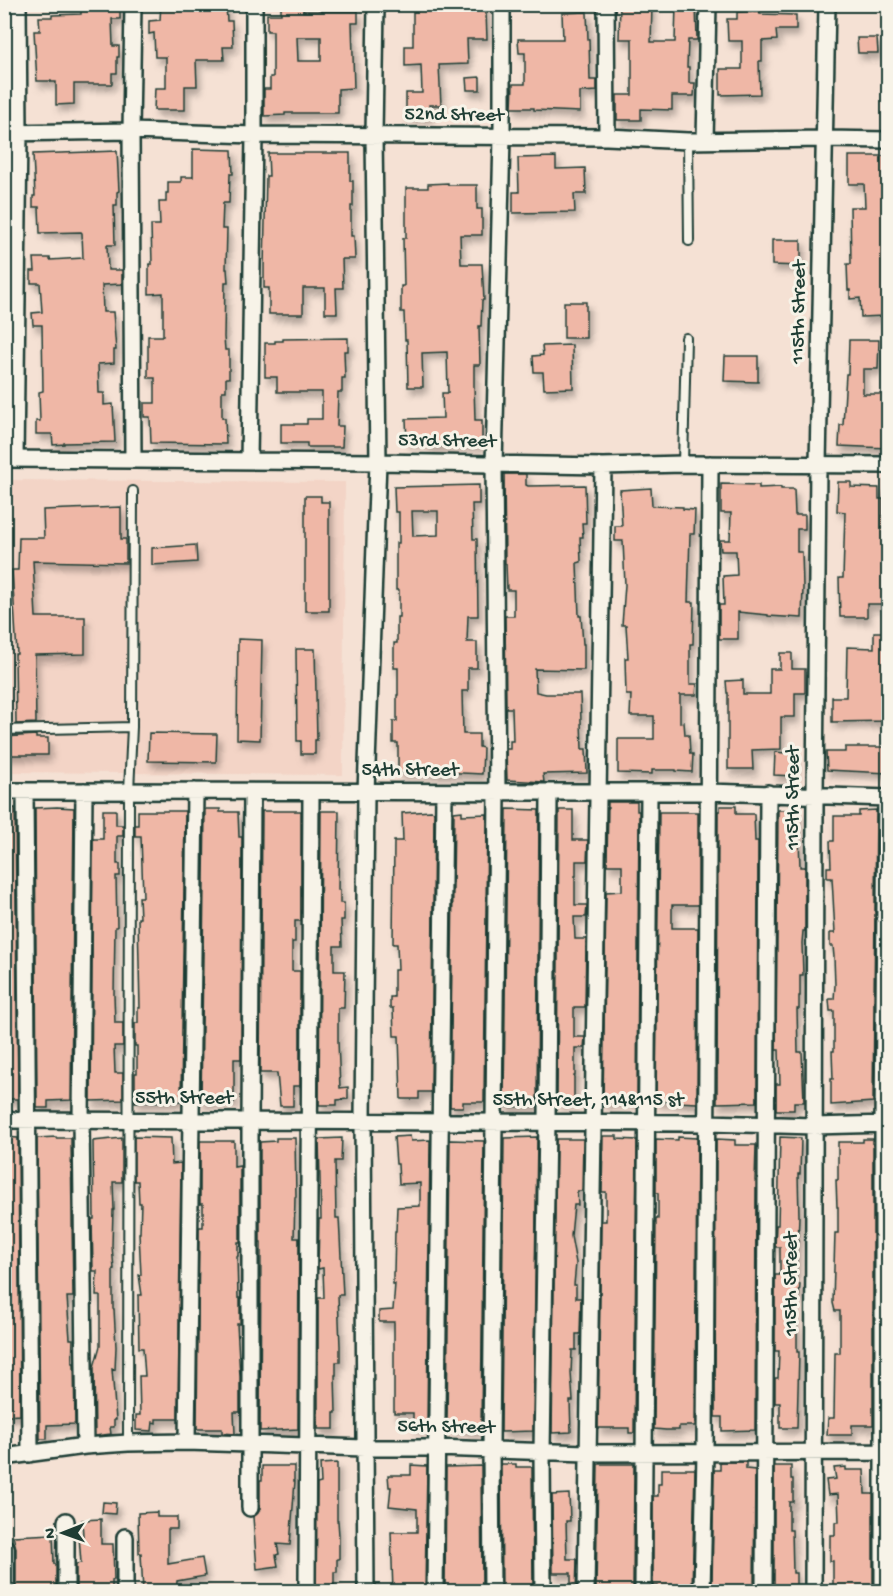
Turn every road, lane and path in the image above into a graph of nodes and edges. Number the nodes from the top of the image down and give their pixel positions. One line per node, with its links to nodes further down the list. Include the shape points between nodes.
1 (18, 4): 10 (street)
2 (133, 4): 9 (street)
3 (254, 4): 11 (street)
4 (376, 4): 12 (street)
5 (502, 4): 13 (street)
6 (606, 4): 14 (street)
7 (708, 4): 16 (street)
8 (827, 4): 15 (street, 115th Street)
9 (131, 131): 10 (street, 52nd Street); 11 (street, 52nd Street); 22 (street)
10 (12, 133): 21 (street)
11 (254, 135): 12 (street, 52nd Street); 23 (street)
12 (374, 136): 13 (street, 52nd Street); 24 (street)
13 (502, 137): 14 (street, 52nd Street); 28 (street)
14 (607, 137): 18 (street, 52nd Street)
15 (825, 139): 16 (street, 52nd Street); 17 (street, 52nd Street); 27 (street, 115th Street)
16 (705, 140): 18 (street, 52nd Street)
17 (888, 140)
18 (688, 141): 19 (lane)
19 (689, 241)
20 (686, 338): 25 (lane)
21 (10, 459): 22 (street, 53rd Street)
22 (133, 460): 23 (street, 53rd Street)
23 (249, 461): 24 (street, 53rd Street)
24 (378, 462): 28 (street, 53rd Street); 41 (street)
25 (683, 464): 26 (street, 53rd Street); 30 (street, 53rd Street)
26 (710, 464): 27 (street, 53rd Street); 47 (street)
27 (818, 464): 29 (street, 53rd Street); 49 (street, 115th Street)
28 (494, 465): 30 (street, 53rd Street); 43 (street)
29 (888, 465)
30 (603, 466): 45 (street)
31 (133, 491): 32 (lane)
32 (132, 727): 33 (lane); 37 (lane)
33 (4, 730)
34 (4, 791): 35 (street, 54th Street)
35 (25, 791): 36 (street, 54th Street); 52 (street)
36 (84, 791): 37 (street, 54th Street); 53 (street)
37 (129, 791): 38 (street, 54th Street); 54 (lane)
38 (195, 791): 39 (street, 54th Street); 55 (street)
39 (252, 792): 40 (street, 54th Street); 56 (street)
40 (311, 792): 41 (street, 54th Street); 57 (street)
41 (366, 792): 42 (street, 54th Street); 58 (street)
42 (444, 792): 43 (street, 54th Street); 59 (street)
43 (497, 792): 44 (street, 54th Street); 60 (street)
44 (549, 792): 45 (street, 54th Street); 61 (street)
45 (597, 792): 46 (street, 54th Street); 62 (street)
46 (649, 792): 47 (street, 54th Street); 63 (street)
47 (708, 792): 48 (street, 54th Street); 64 (street)
48 (768, 793): 49 (street, 54th Street); 65 (street)
49 (815, 795): 50 (street, 54th Street); 67 (street, 115th Street)
50 (887, 798): 66 (street)
51 (4, 1120): 52 (street, 55th Street)
52 (27, 1120): 53 (street, 55th Street); 83 (street)
53 (81, 1120): 54 (street, 55th Street); 71 (street)
54 (128, 1120): 55 (street, 55th Street); 69 (lane)
55 (192, 1121): 56 (street, 55th Street); 68 (street)
56 (250, 1121): 57 (street, 55th Street); 70 (street)
57 (309, 1121): 58 (street, 55th Street); 72 (street)
58 (363, 1121): 59 (street, 55th Street, 114&115 st); 73 (street)
59 (440, 1122): 60 (street, 55th Street, 114&115 st); 74 (street)
60 (495, 1122): 61 (street, 55th Street, 114&115 st); 75 (street)
61 (547, 1122): 62 (street, 55th Street, 114&115 st); 76 (street)
62 (593, 1122): 63 (street, 55th Street, 114&115 st); 78 (street)
63 (647, 1122): 64 (street, 55th Street, 114&115 st); 77 (street)
64 (707, 1123): 65 (street, 55th Street, 114&115 st); 79 (street)
65 (765, 1124): 67 (street, 55th Street, 114&115 st); 80 (street)
66 (886, 1124): 67 (street, 55th Street, 114&115 st); 82 (street)
67 (814, 1126): 81 (street, 115th Street)
68 (187, 1442): 69 (street, 56th Street); 70 (street, 56th Street)
69 (128, 1443): 71 (street, 56th Street)
70 (250, 1444): 72 (street, 56th Street); 85 (street)
71 (85, 1446): 83 (street, 56th Street)
72 (308, 1446): 73 (street, 56th Street); 89 (street)
73 (364, 1448): 74 (street, 56th Street); 93 (street)
74 (436, 1448): 75 (street, 56th Street); 94 (street)
75 (491, 1449): 76 (street, 56th Street); 95 (street)
76 (542, 1452): 78 (street, 56th Street); 96 (street)
77 (643, 1452): 78 (street, 56th Street); 79 (street, 56th Street); 98 (street)
78 (587, 1453): 97 (street)
79 (705, 1453): 80 (street, 56th Street); 99 (street)
80 (765, 1453): 81 (street, 56th Street); 100 (street)
81 (813, 1453): 82 (street, 56th Street); 101 (street, 115th Street)
82 (886, 1453): 102 (street)
83 (30, 1454): 84 (street, 56th Street)
84 (4, 1457)
85 (250, 1509)
86 (66, 1521): 91 (street)
87 (125, 1537): 92 (street)
88 (6, 1548): 90 (street)
89 (307, 1584)
90 (6, 1592)
91 (66, 1592)
92 (125, 1592)
93 (366, 1592)
94 (435, 1592)
95 (492, 1592)
96 (543, 1592)
97 (586, 1592)
98 (643, 1592)
99 (702, 1592)
100 (764, 1592)
101 (813, 1592)
102 (883, 1592)

